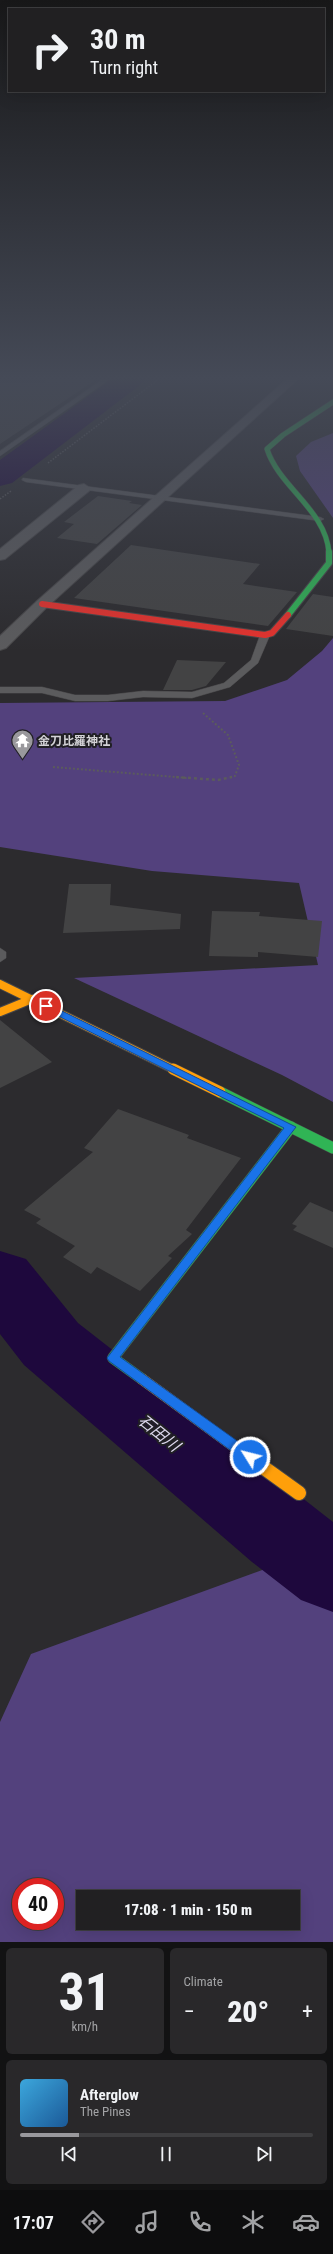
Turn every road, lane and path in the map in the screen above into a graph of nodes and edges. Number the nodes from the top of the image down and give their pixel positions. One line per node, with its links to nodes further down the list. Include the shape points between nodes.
1 (40, 470): 4 (path)
2 (191, 470): 6 (street)
3 (276, 470): 8 (street, via 300,493)
4 (26, 480): 5 (lane); 7 (path)
5 (84, 488): 6 (lane); 9 (street)
6 (159, 498): 8 (lane); 10 (street)
7 (0, 499)
8 (320, 519): 11 (street, via 328,530 332,556 272,633)
9 (0, 556)
10 (42, 604): 11 (street); 12 (street)
11 (265, 635): 14 (lane, via 256,662 227,685 192,695)
12 (0, 645)
13 (0, 690): 14 (lane, via 42,690 74,698)
14 (181, 694): 15 (path, via 228,735 238,765 235,776 218,780)
15 (53, 767)
16 (0, 952): 17 (lane)
17 (0, 958)
18 (0, 984): 19 (street)
19 (32, 999): 20 (street); 21 (street)
20 (0, 1012)
21 (290, 1127): 22 (street); 23 (street, via 113,1358)
22 (333, 1148)
23 (299, 1493)

